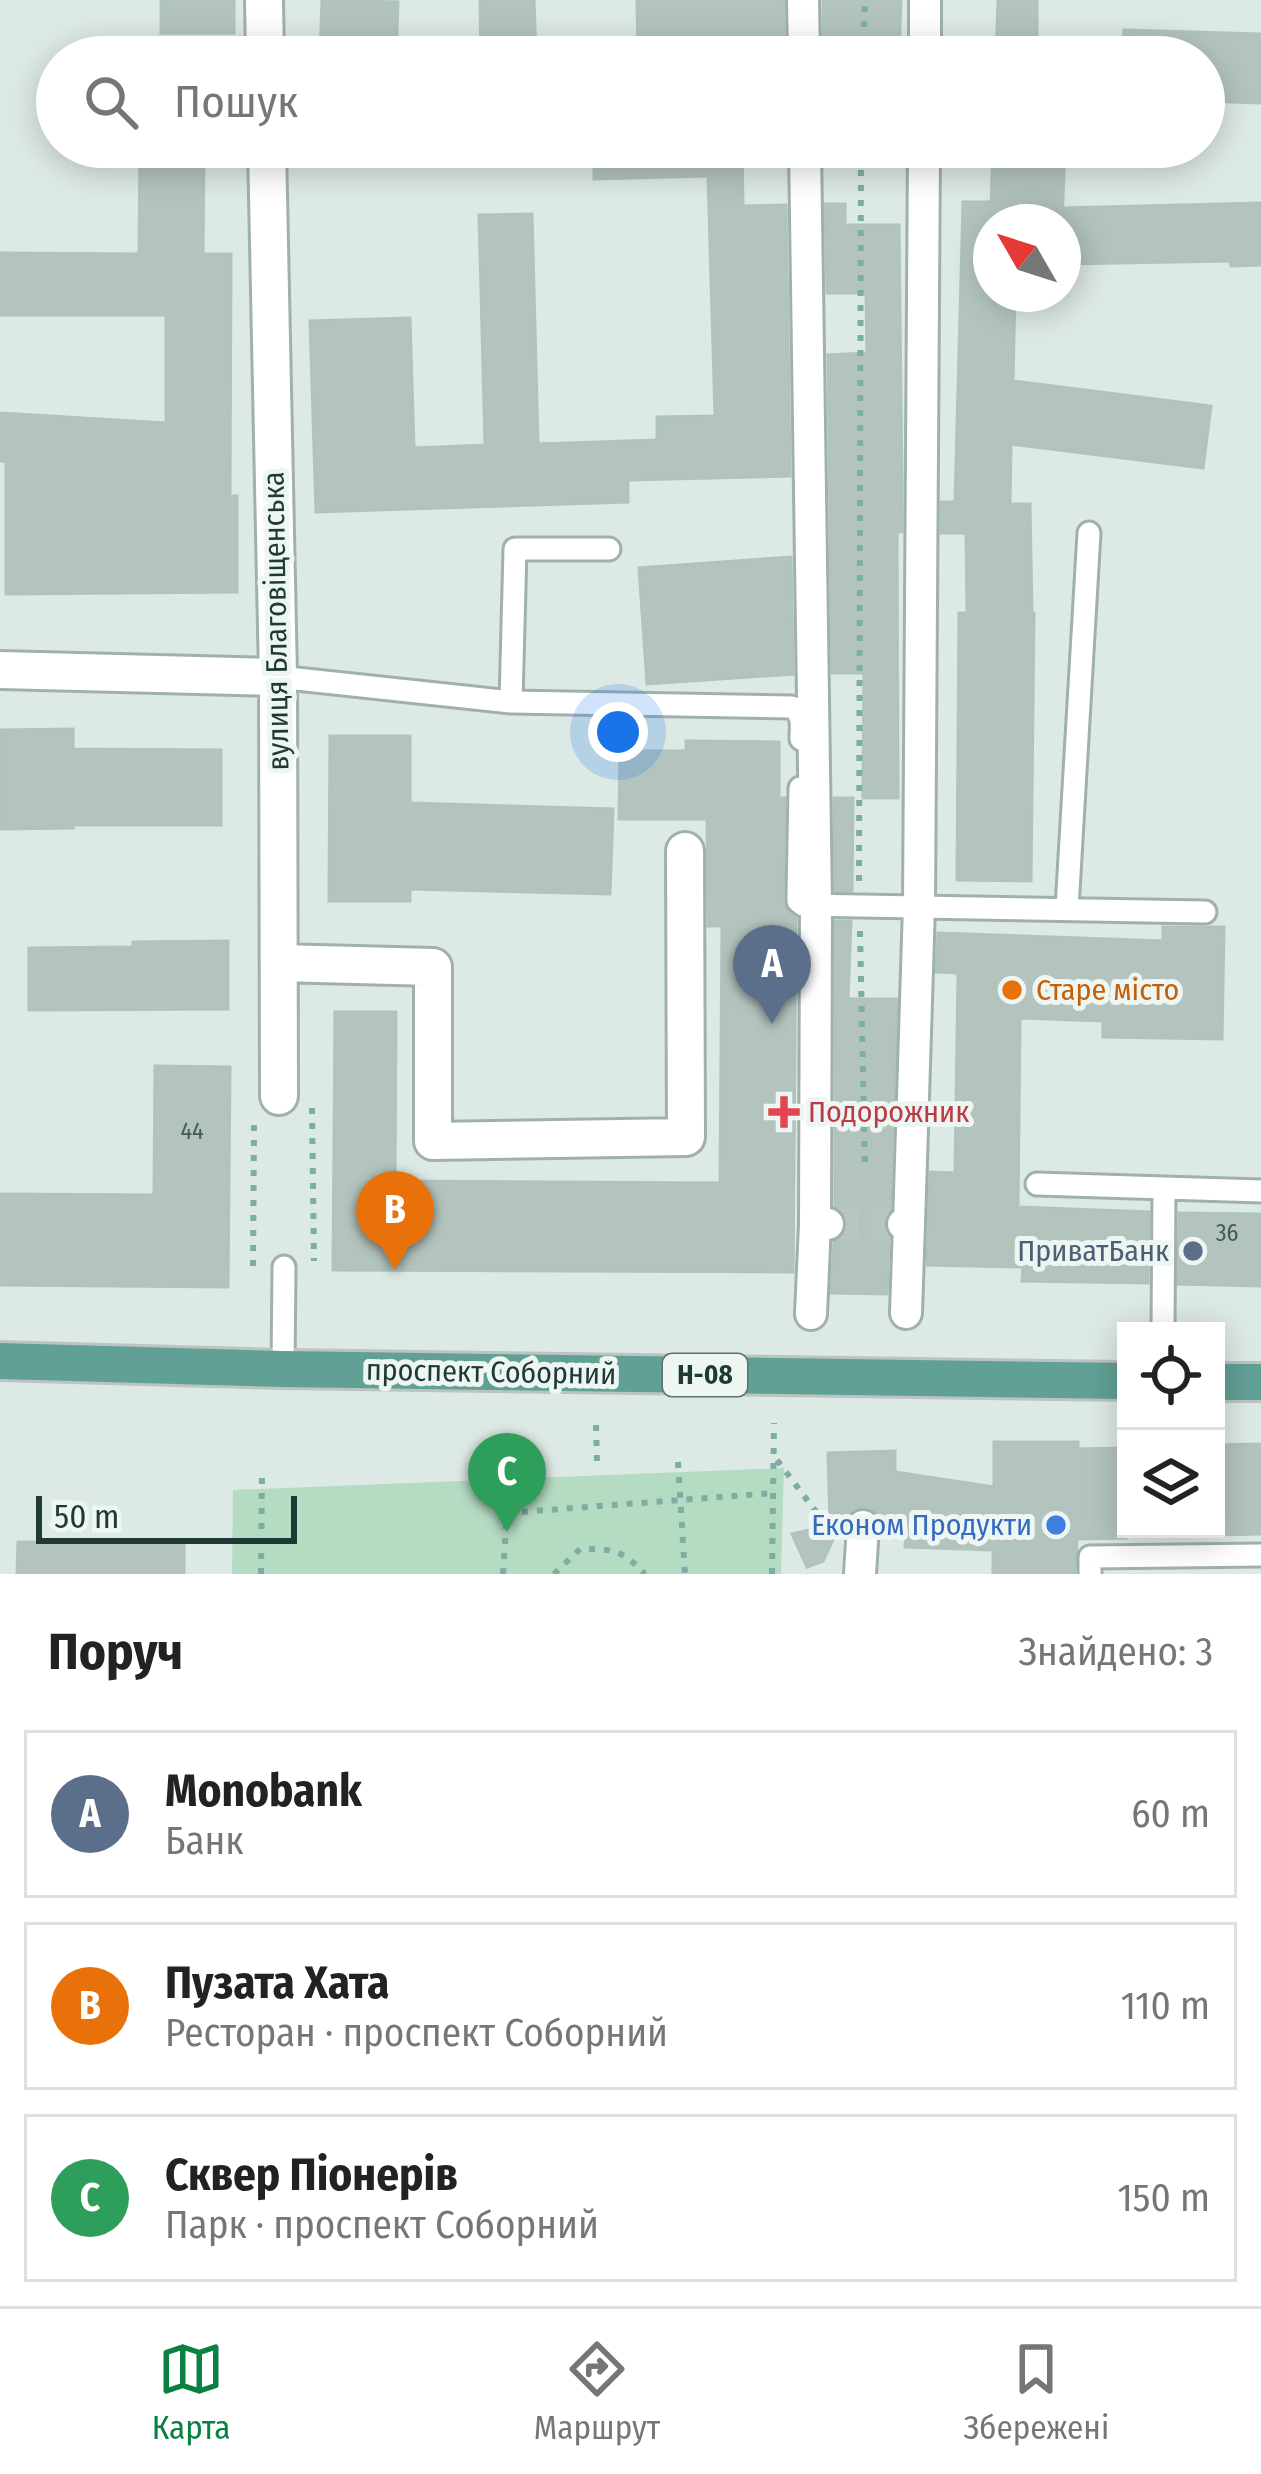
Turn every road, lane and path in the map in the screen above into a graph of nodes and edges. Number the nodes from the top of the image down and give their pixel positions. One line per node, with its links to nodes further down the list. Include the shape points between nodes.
1 (264, 0): 5 (street)
2 (803, 0): 6 (street)
3 (865, 0): 7 (path)
4 (925, 0): 8 (street)
5 (265, 36)
6 (804, 36)
7 (864, 36)
8 (925, 36)
9 (267, 168): 16 (street, вулиця Благовіщенська)
10 (805, 168): 20 (street)
11 (860, 168): 19 (path)
12 (924, 168): 22 (street)
13 (1089, 533): 23 (lane)
14 (608, 549): 17 (lane, via 515,548)
15 (0, 670): 16 (street)
16 (278, 676): 17 (lane); 25 (street, вулиця Благовіщенська)
17 (511, 702): 20 (lane, via 799,711 798,901)
18 (685, 851): 25 (street, via 686,1137 433,1141 434,968)
19 (860, 873)
20 (816, 905): 21 (lane); 35 (street, via 821,1224)
21 (860, 905): 22 (lane); 27 (path)
22 (919, 906): 23 (lane); 34 (street)
23 (1067, 908): 24 (lane)
24 (1205, 912)
25 (279, 963): 26 (street, вулиця Благовіщенська)
26 (279, 1096): 31 (path, via 314,1108); 33 (path, via 255,1105)
27 (865, 1170)
28 (1037, 1184): 29 (lane)
29 (1164, 1188): 30 (lane); 36 (lane)
30 (1261, 1190)
31 (314, 1265)
32 (284, 1267): 38 (lane)
33 (253, 1283)
34 (906, 1313)
35 (811, 1314)
36 (1163, 1322)
37 (0, 1361): 38 (main road, проспект Соборний / Н-08)
38 (283, 1369): 39 (main road, проспект Соборний / Н-08)
39 (1117, 1381)
40 (1225, 1382): 41 (main road)
41 (1261, 1382)
42 (773, 1423): 44 (path)
43 (596, 1425): 46 (path)
44 (775, 1457): 49 (path); 52 (path, via 820,1517)
45 (678, 1462): 50 (path)
46 (597, 1463)
47 (510, 1465): 51 (path)
48 (262, 1469): 54 (path)
49 (774, 1493): 50 (path); 59 (path)
50 (680, 1500): 51 (path); 58 (path)
51 (507, 1514): 55 (path)
52 (861, 1552)
53 (1261, 1556): 60 (lane, via 1090,1557)
54 (261, 1574)
55 (503, 1574)
56 (554, 1574): 57 (path, via 580,1549 613,1549)
57 (645, 1574)
58 (685, 1574)
59 (772, 1574)
60 (1090, 1574)

